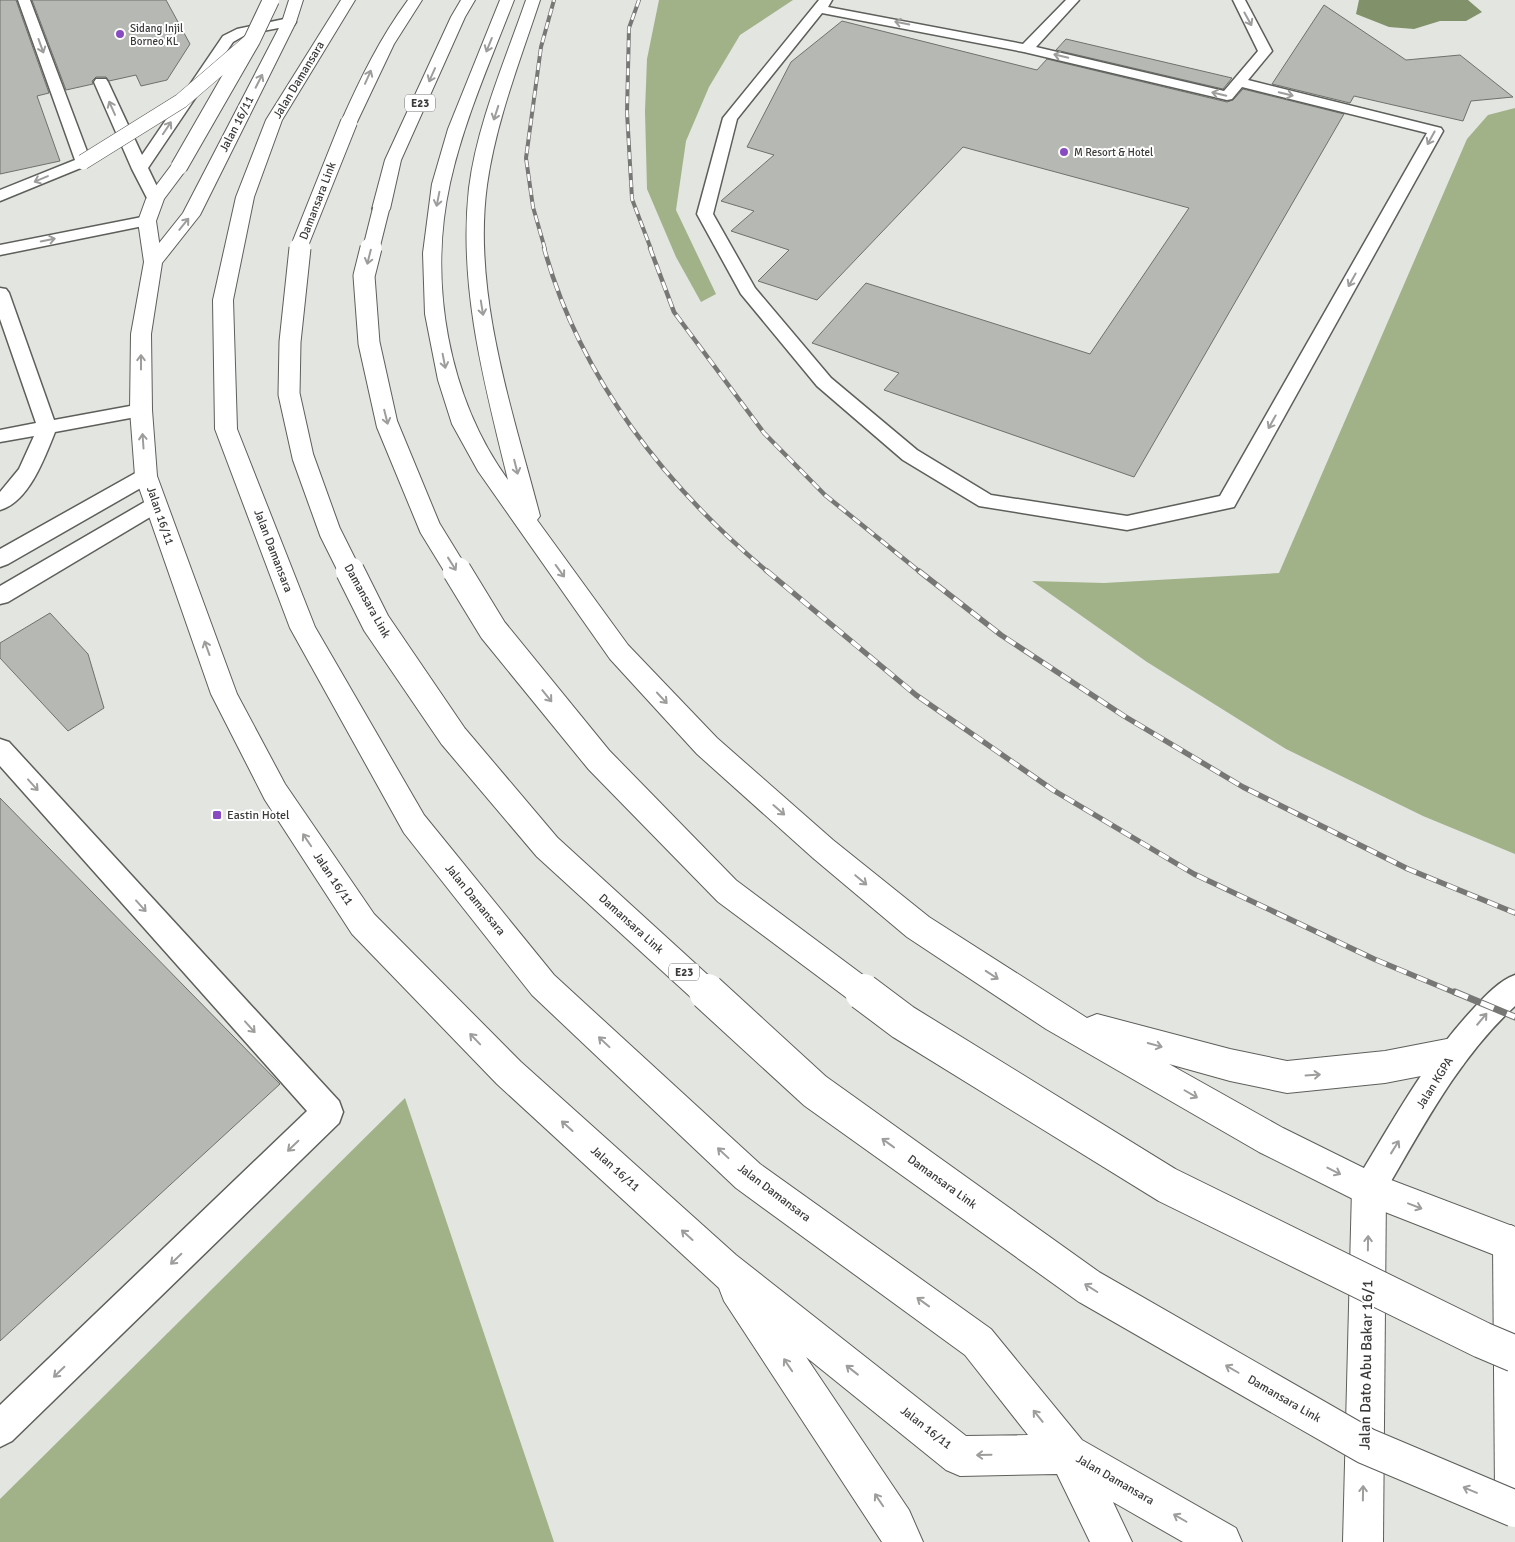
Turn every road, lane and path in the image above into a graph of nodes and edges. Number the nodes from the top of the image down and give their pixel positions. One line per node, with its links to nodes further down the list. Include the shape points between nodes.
1 (24, 0): 19 (lane, one-way to 19)
2 (271, 0): 15 (main road, bridge)
3 (296, 0): 13 (main road, Jalan 16/11)
4 (348, 0): 44 (main road, Jalan Damansara, one-way to 4, via 978,1342 748,1176 543,985 414,824 303,628 226,429 223,300 244,197 274,120)
5 (404, 0): 14 (main road)
6 (415, 0): 14 (main road, E23)
7 (468, 0): 42 (main road, E23, one-way to 42, bridge, via 393,160 364,276 369,344 387,424 430,528 493,630 599,760 727,890 903,1022 1167,1185)
8 (507, 0): 32 (main road, one-way to 32, via 456,129 441,184 432,253 436,314 448,380 463,424 486,466)
9 (533, 0): 32 (main road, one-way to 32, via 489,132 478,188 475,260 492,369)
10 (1073, 0): 16 (lane)
11 (1239, 0): 18 (lane, one-way to 18, via 1265,51)
12 (822, 5): 16 (lane, one-way to 12); 18 (lane, one-way to 12, via 1436,131 1227,502 1127,523 986,501 910,455 824,382 747,290 705,214 730,118)
13 (289, 22): 20 (lane, one-way to 13, via 228,39 237,32); 25 (main road, Jalan 16/11, one-way to 13, via 191,215)
14 (398, 22): 46 (main road, Damansara Link / E23, one-way to 14, bridge, via 1366,1446 1089,1287 815,1091 547,847 459,744 376,623 330,532 303,457 289,394 290,342 301,242 372,69)
15 (252, 40): 19 (lane, bridge, via 181,101); 22 (main road, bridge, via 179,166)
16 (1027, 48): 18 (lane, one-way to 16, via 1227,96)
17 (101, 82): 20 (lane, one-way to 17)
18 (1239, 82)
19 (83, 162): 21 (lane, one-way to 21)
20 (140, 169): 22 (lane)
21 (0, 196)
22 (155, 199): 23 (main road)
23 (147, 221): 24 (lane, one-way to 23); 25 (main road)
24 (0, 250)
25 (153, 262): 27 (main road, Jalan 16/11, one-way to 25, via 141,334)
26 (0, 293): 28 (lane)
27 (141, 410): 28 (lane); 30 (main road, Jalan 16/11, one-way to 27)
28 (47, 428): 29 (lane); 31 (lane, via 32,464 13,494)
29 (0, 436)
30 (151, 491): 33 (lane); 34 (lane); 41 (main road, Jalan 16/11, one-way to 30, via 509,1074 363,924 275,792 224,694)
31 (0, 503)
32 (532, 532): 37 (main road, one-way to 37, via 619,652 707,746 918,927)
33 (0, 559)
34 (0, 596)
35 (0, 749): 43 (lane, one-way to 43, via 328,1112)
36 (1515, 988): 38 (lane, Jalan KGPA, one-way to 36, via 1494,1005)
37 (1057, 1018): 38 (main road, one-way to 38, via 1286,1077 1385,1067); 39 (main road, one-way to 39, via 1271,1140)
38 (1452, 1054): 39 (lane, Jalan KGPA, one-way to 38)
39 (1369, 1189): 40 (main road, one-way to 40); 50 (main road, Jalan Dato Abu Bakar 16/1, one-way to 39)
40 (1514, 1240): 45 (main road)
41 (723, 1268): 44 (main road, Jalan 16/11, one-way to 41, via 960,1456); 47 (main road, one-way to 41, via 895,1524)
42 (1515, 1354)
43 (0, 1429)
44 (1068, 1454): 48 (main road); 49 (main road, Jalan Damansara, one-way to 44)
45 (1515, 1494)
46 (1515, 1510)
47 (903, 1542)
48 (1112, 1542)
49 (1222, 1542)
50 (1362, 1542)

